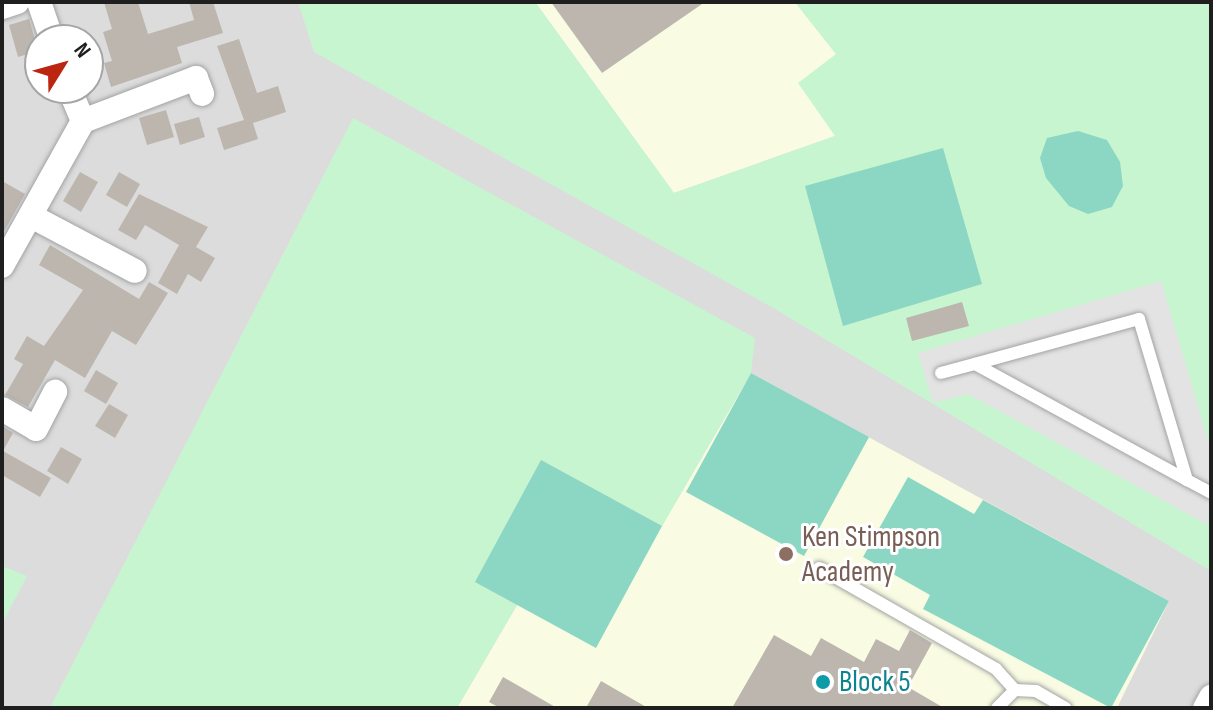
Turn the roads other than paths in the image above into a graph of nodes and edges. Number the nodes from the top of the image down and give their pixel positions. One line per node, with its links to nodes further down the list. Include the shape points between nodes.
1 (17, 2): 3 (street)
2 (39, 2): 4 (street)
3 (2, 7)
4 (47, 24)
5 (202, 94): 7 (street, via 196,78)
6 (76, 104): 7 (street)
7 (83, 121): 8 (street)
8 (33, 217): 9 (street); 10 (street)
9 (4, 255)
10 (135, 271)
11 (975, 364): 12 (lane); 15 (lane); 15 (lane, via 1139,319)
12 (941, 373)
13 (55, 392): 14 (street, via 36,429)
14 (2, 409)
15 (1187, 480): 16 (lane)
16 (1211, 493)
17 (819, 568): 18 (lane, via 996,669)
18 (1015, 690): 20 (lane); 21 (lane, via 1036,691)
19 (1211, 697): 22 (street)
20 (997, 708)
21 (1065, 708)
22 (1205, 708)

